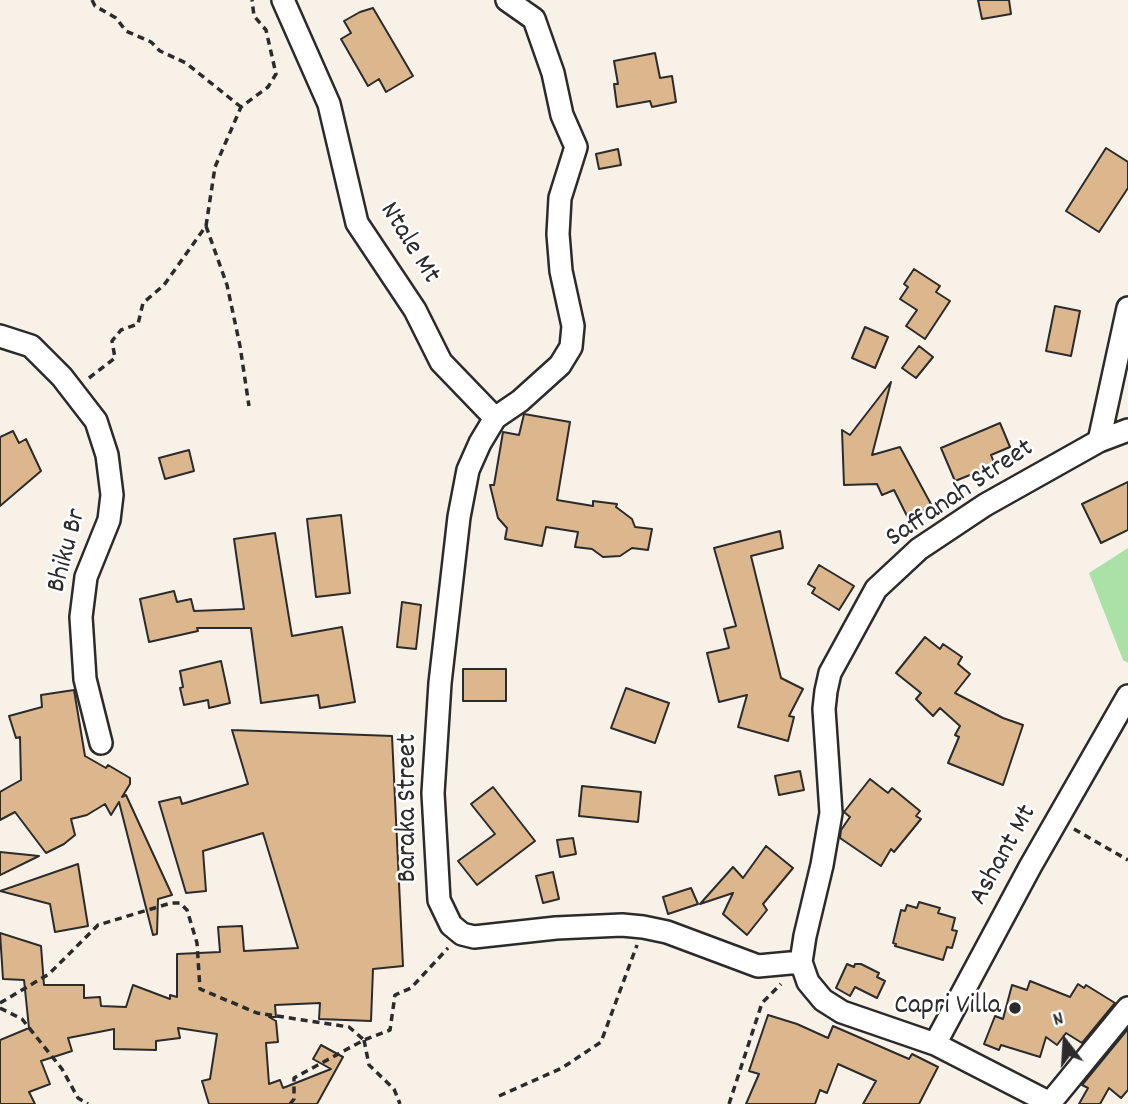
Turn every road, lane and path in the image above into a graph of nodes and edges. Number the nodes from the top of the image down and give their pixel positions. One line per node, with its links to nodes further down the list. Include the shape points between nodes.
1 (92, 0): 5 (path, via 126,31 186,64)
2 (252, 0): 5 (path, via 254,16 266,30 276,74 268,87)
3 (283, 0): 11 (street, Ntale Mt, via 329,104 357,223 415,310 442,362)
4 (507, 0): 11 (street, via 534,19 576,147 560,198 558,234 573,326 571,347 560,365)
5 (241, 107): 6 (path, via 215,167)
6 (206, 226): 9 (path, via 164,285 143,303 138,324 121,330 112,341 115,358 91,375); 10 (path, via 227,285)
7 (1128, 308): 13 (street)
8 (0, 336): 9 (street, Bhiku Br, via 31,346)
9 (78, 395): 15 (street, Bhiku Br, via 96,421 107,455 112,495 109,520 86,577 81,617 85,679)
10 (249, 406)
11 (495, 418): 19 (street, Baraka Street, via 468,470 440,683 433,793 436,887 444,914)
12 (1128, 430): 13 (street, Saffanah Street)
13 (1099, 441): 20 (street, Saffanah Street, via 985,505 919,549 876,589 861,614 826,691 831,813)
14 (1128, 696): 16 (street, Ashant Mt)
15 (101, 743)
16 (1057, 819): 17 (path); 24 (street, Ashant Mt)
17 (1128, 860)
18 (643, 927): 19 (street, via 556,928 487,937); 20 (street, via 758,966); 25 (path, via 601,1042 562,1068)
19 (461, 934): 23 (path, via 411,988 395,995 390,1030)
20 (801, 962): 24 (street, via 808,982 823,1000 842,1012); 30 (path, via 762,1003)
21 (0, 1006): 23 (path, via 49,974 97,925 180,903 187,910 197,943 200,989 257,1013 349,1027); 27 (path, via 22,1019 62,1069 78,1098)
22 (1128, 1008): 26 (street)
23 (364, 1040): 28 (path, via 294,1078); 29 (path, via 369,1065 394,1089)
24 (935, 1044): 26 (street)
25 (499, 1096)
26 (1043, 1102)
27 (88, 1104)
28 (290, 1104)
29 (400, 1104)
30 (729, 1104)

